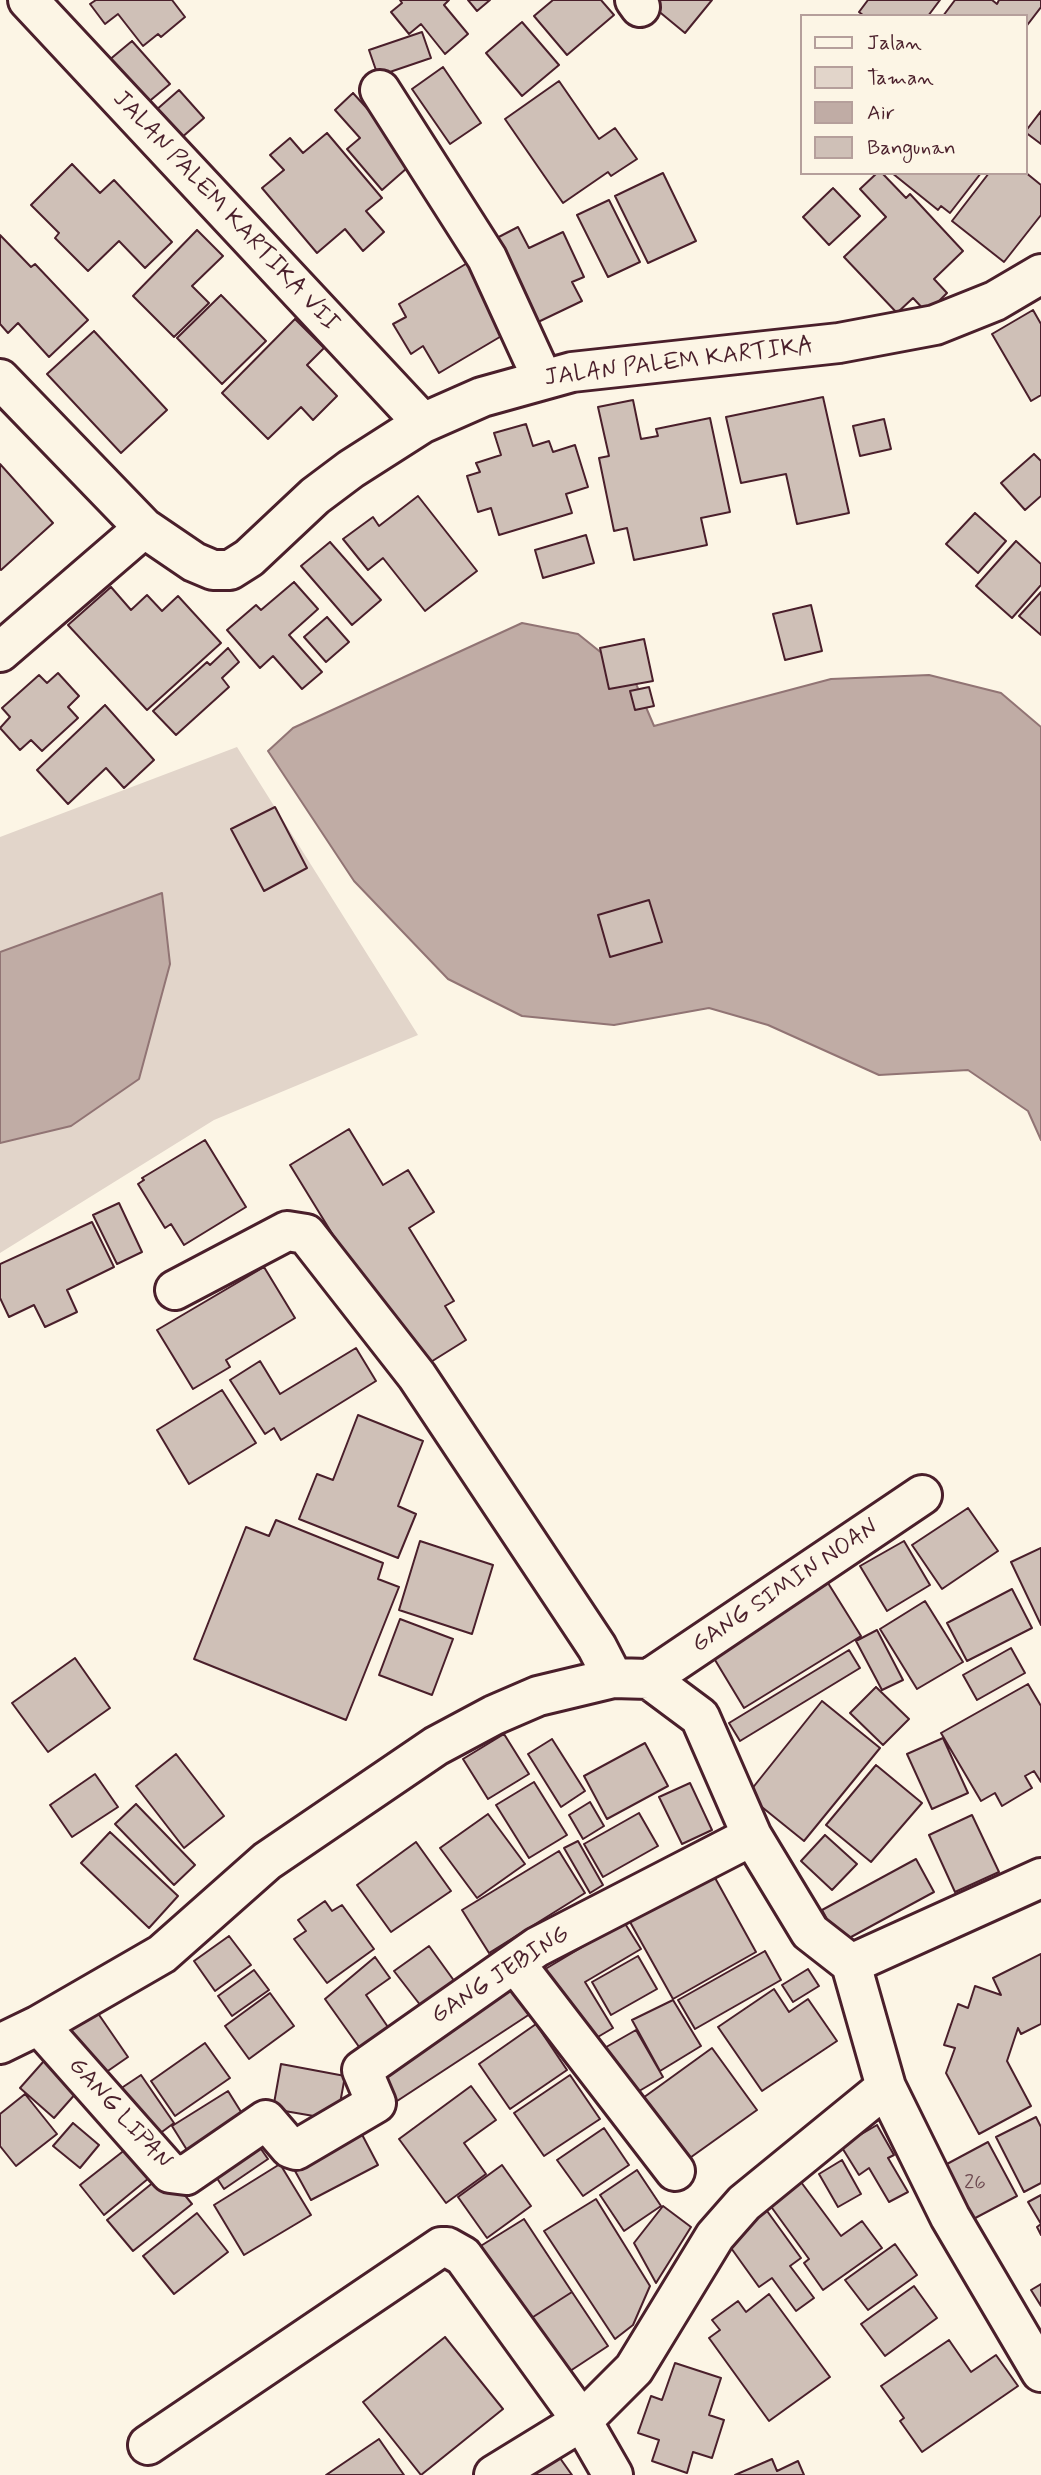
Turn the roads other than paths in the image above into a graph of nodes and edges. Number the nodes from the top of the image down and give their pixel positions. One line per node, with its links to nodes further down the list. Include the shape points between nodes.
1 (28, 0): 6 (street, JALAN PALEM KARTIKA VII)
2 (380, 90): 4 (street, via 488,258)
3 (1041, 274): 4 (street, JALAN PALEM KARTIKA, via 995,301 935,325 839,343)
4 (542, 378): 6 (street, JALAN PALEM KARTIKA)
5 (0, 379): 7 (street)
6 (423, 423): 7 (street, JALAN PALEM KARTIKA, via 315,496 230,570 213,570 194,562)
7 (144, 528): 8 (street)
8 (0, 652)
9 (175, 1290): 11 (street, via 287,1231 306,1234 417,1376 597,1647)
10 (922, 1495): 11 (street, GANG SIMIN NOAN)
11 (631, 1679): 12 (street, via 700,1717); 16 (street, via 538,1696 436,1746 267,1861 162,1954)
12 (752, 1836): 14 (street, GANG JEBING); 15 (street, via 810,1932)
13 (1041, 1878): 15 (street)
14 (514, 1963): 19 (street, GANG JEBING, via 362,2070); 20 (street)
15 (850, 1964): 18 (street)
16 (39, 2025): 17 (street); 19 (street, GANG LIPAN, via 177,2176 186,2175 266,2120 296,2150)
17 (0, 2044)
18 (886, 2087): 21 (street, via 950,2217); 22 (street, via 744,2203 715,2236 634,2369)
19 (376, 2101)
20 (676, 2171)
21 (1041, 2372)
22 (582, 2421): 23 (street, via 463,2256 447,2246); 24 (street); 25 (street)
23 (148, 2445)
24 (494, 2475)
25 (613, 2475)

